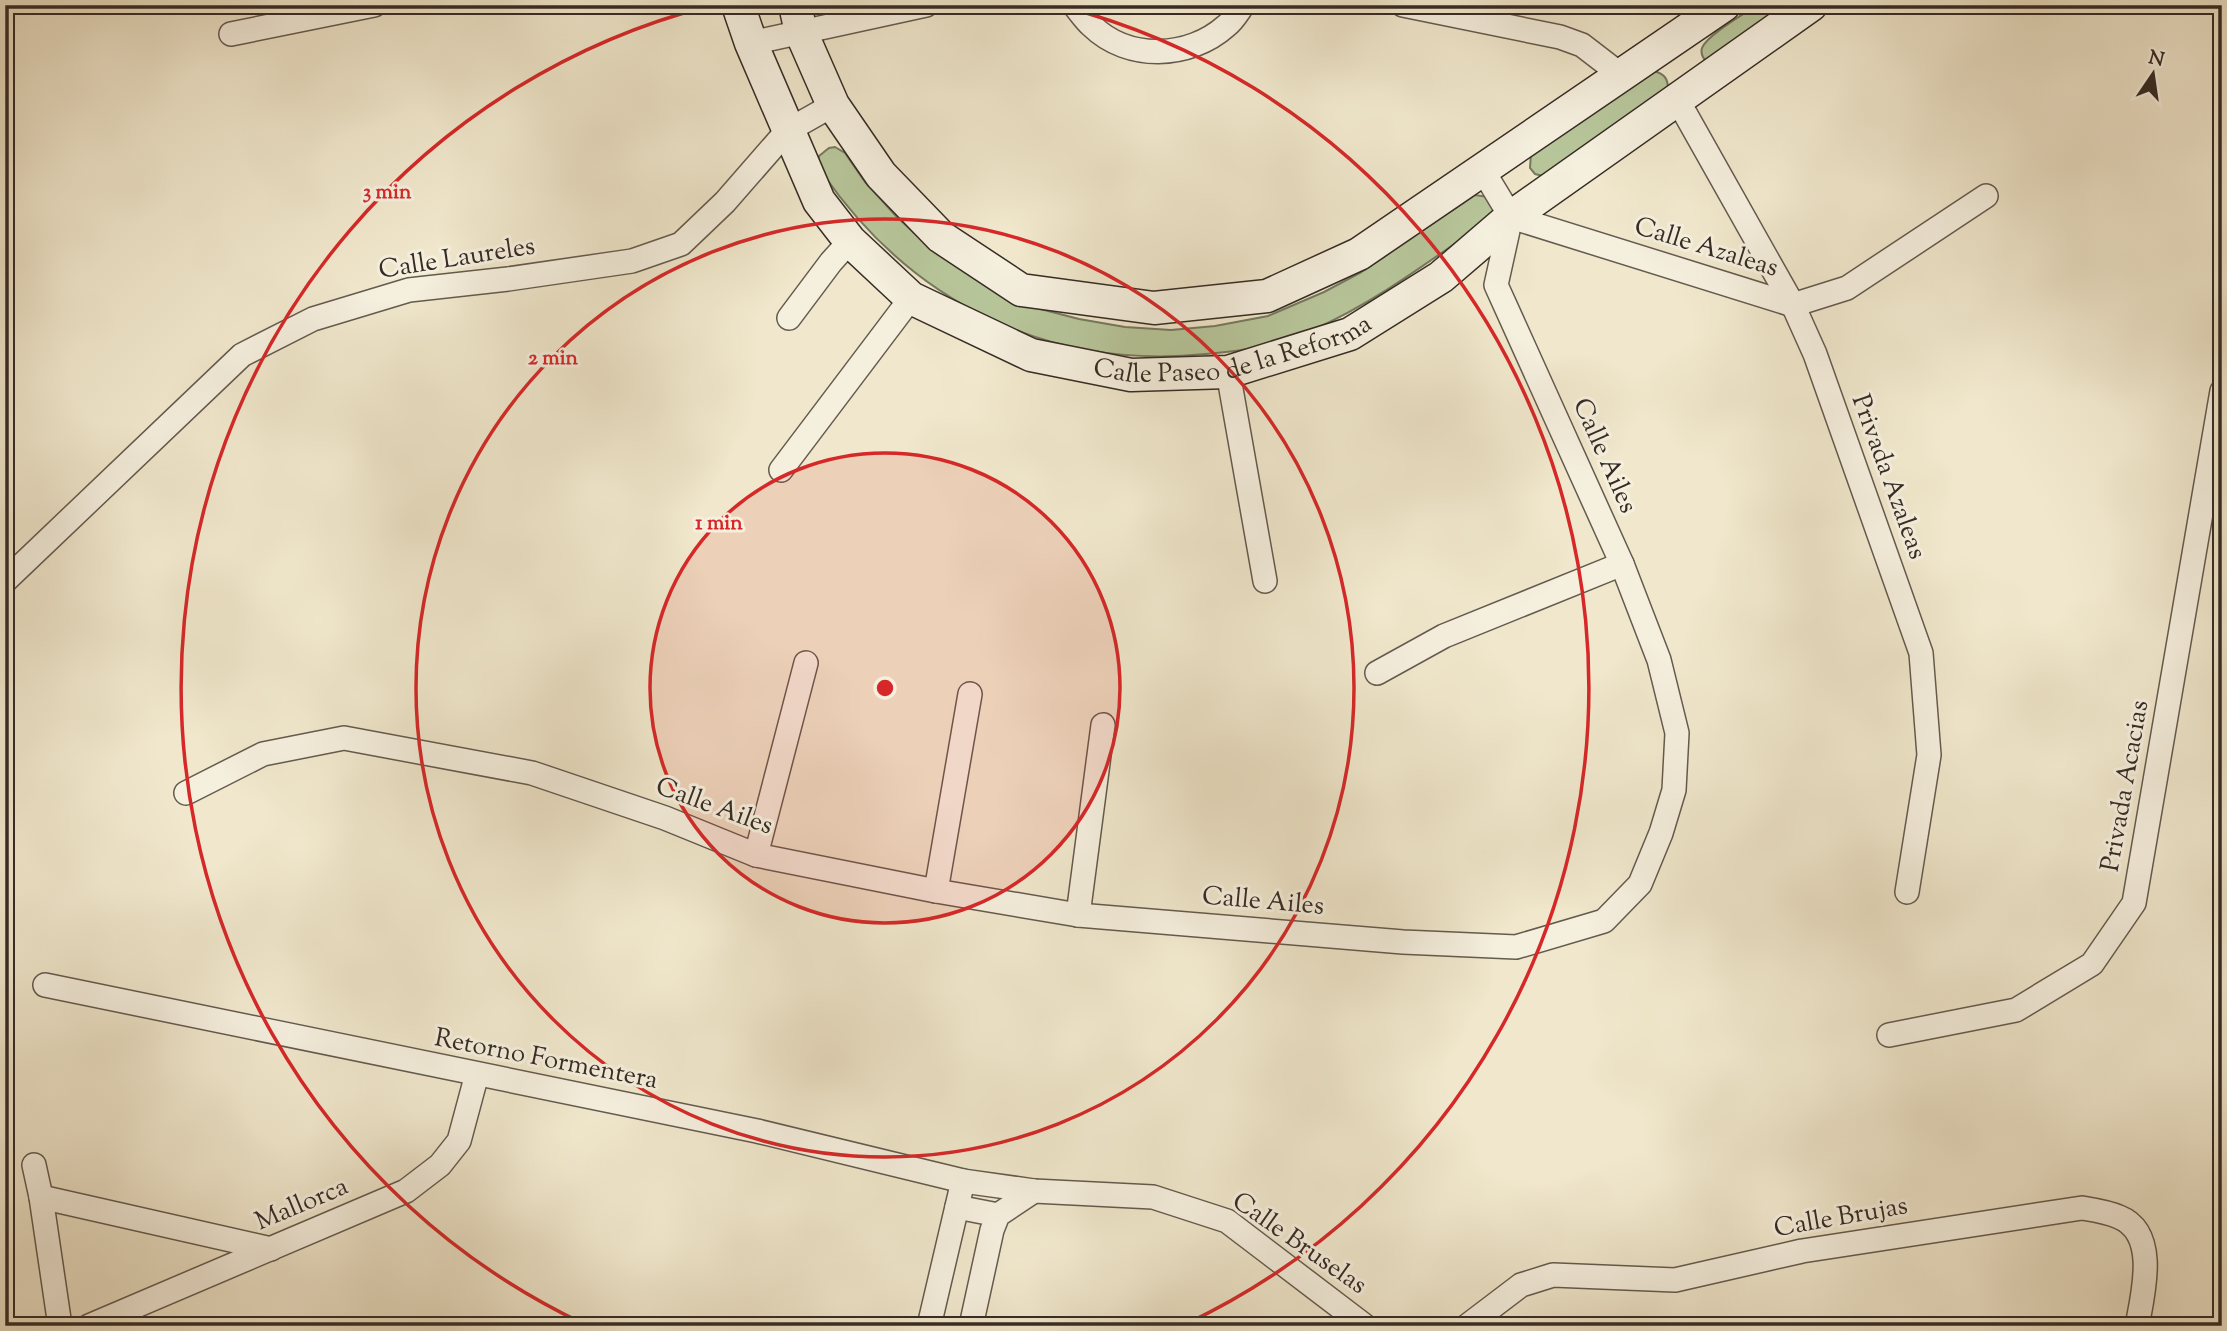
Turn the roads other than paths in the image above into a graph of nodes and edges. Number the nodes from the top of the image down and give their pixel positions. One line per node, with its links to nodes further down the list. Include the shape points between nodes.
1 (374, 5): 10 (street)
2 (738, 5): 12 (main road, Calle Paseo de la Reforma)
3 (926, 5): 9 (street)
4 (1074, 5): 5 (street, via 1093,27 1117,44 1145,52 1175,52 1203,43 1227,26)
5 (1243, 5)
6 (1403, 5): 13 (street, via 1560,37 1582,46)
7 (1724, 5): 11 (main road, Calle Paseo de la Reforma)
8 (1811, 5): 14 (main road, Calle Paseo de la Reforma)
9 (798, 19): 12 (street); 16 (main road, Calle Paseo de la Reforma)
10 (231, 34)
11 (1676, 38): 13 (main road, Calle Paseo de la Reforma); 14 (main road)
12 (751, 43): 17 (main road, Calle Paseo de la Reforma)
13 (1621, 75): 18 (main road, Calle Paseo de la Reforma)
14 (1706, 79): 15 (main road, Calle Paseo de la Reforma)
15 (1677, 99): 20 (main road, Calle Paseo de la Reforma); 23 (street, Calle Azaleas)
16 (833, 105): 17 (street, Calle Laureles); 18 (main road, Calle Paseo de la Reforma, via 881,175 941,237 1021,290 1154,308 1266,296 1359,254)
17 (788, 131): 21 (main road, Calle Paseo de la Reforma, via 819,201); 29 (street, Calle Laureles, via 681,244 632,261 409,290 313,319 242,355)
18 (1482, 169): 20 (street)
19 (1986, 196): 23 (street, via 1847,288)
20 (1511, 217): 23 (street, Calle Azaleas); 25 (main road, Calle Paseo de la Reforma, via 1441,277 1350,334); 28 (street, Calle Ailes, via 1496,285)
21 (850, 241): 22 (main road, Calle Paseo de la Reforma); 24 (street)
22 (911, 298): 25 (main road, Calle Paseo de la Reforma, via 1031,355 1131,375); 27 (street)
23 (1793, 304): 38 (street, Privada Azaleas, via 1921,653 1930,755)
24 (789, 318)
25 (1228, 372): 30 (street)
26 (2222, 391): 41 (street, Privada Acacias, via 2134,903 2092,964 2016,1010)
27 (781, 470)
28 (1622, 564): 32 (street, via 1444,636); 39 (street, Calle Ailes, via 1659,660 1677,733 1674,790 1661,833 1640,884 1604,921 1516,947)
29 (5, 581)
30 (1265, 581)
31 (806, 663): 36 (street)
32 (1377, 673)
33 (970, 694): 37 (street)
34 (1103, 725): 39 (street)
35 (186, 793): 36 (street, Calle Ailes, via 263,754 344,738 532,773)
36 (756, 855): 37 (street, Calle Ailes)
37 (936, 891): 39 (street, Calle Ailes)
38 (1907, 892)
39 (1078, 915)
40 (46, 985): 42 (street, Retorno Formentera)
41 (1889, 1035)
42 (477, 1074): 44 (street, Retorno Formentera, via 757,1131); 49 (street, Mallorca, via 459,1141 440,1165 407,1191)
43 (34, 1165): 46 (street)
44 (963, 1181): 45 (street, Retorno Formentera); 47 (street)
45 (1034, 1191): 48 (street); 54 (street, Calle Bruselas, via 1153,1197 1227,1221)
46 (41, 1196): 49 (street); 50 (street)
47 (957, 1207): 48 (street); 52 (street)
48 (998, 1215): 53 (street)
49 (271, 1250): 51 (street, Mallorca)
50 (60, 1326)
51 (89, 1326)
52 (929, 1326)
53 (971, 1326)
54 (1365, 1326)
55 (1467, 1326): 56 (street, Calle Brujas, via 1521,1285 1553,1275 1675,1280 1802,1251 2082,1208 2122,1217 2136,1231 2145,1251 2145,1286)
56 (2137, 1326)

